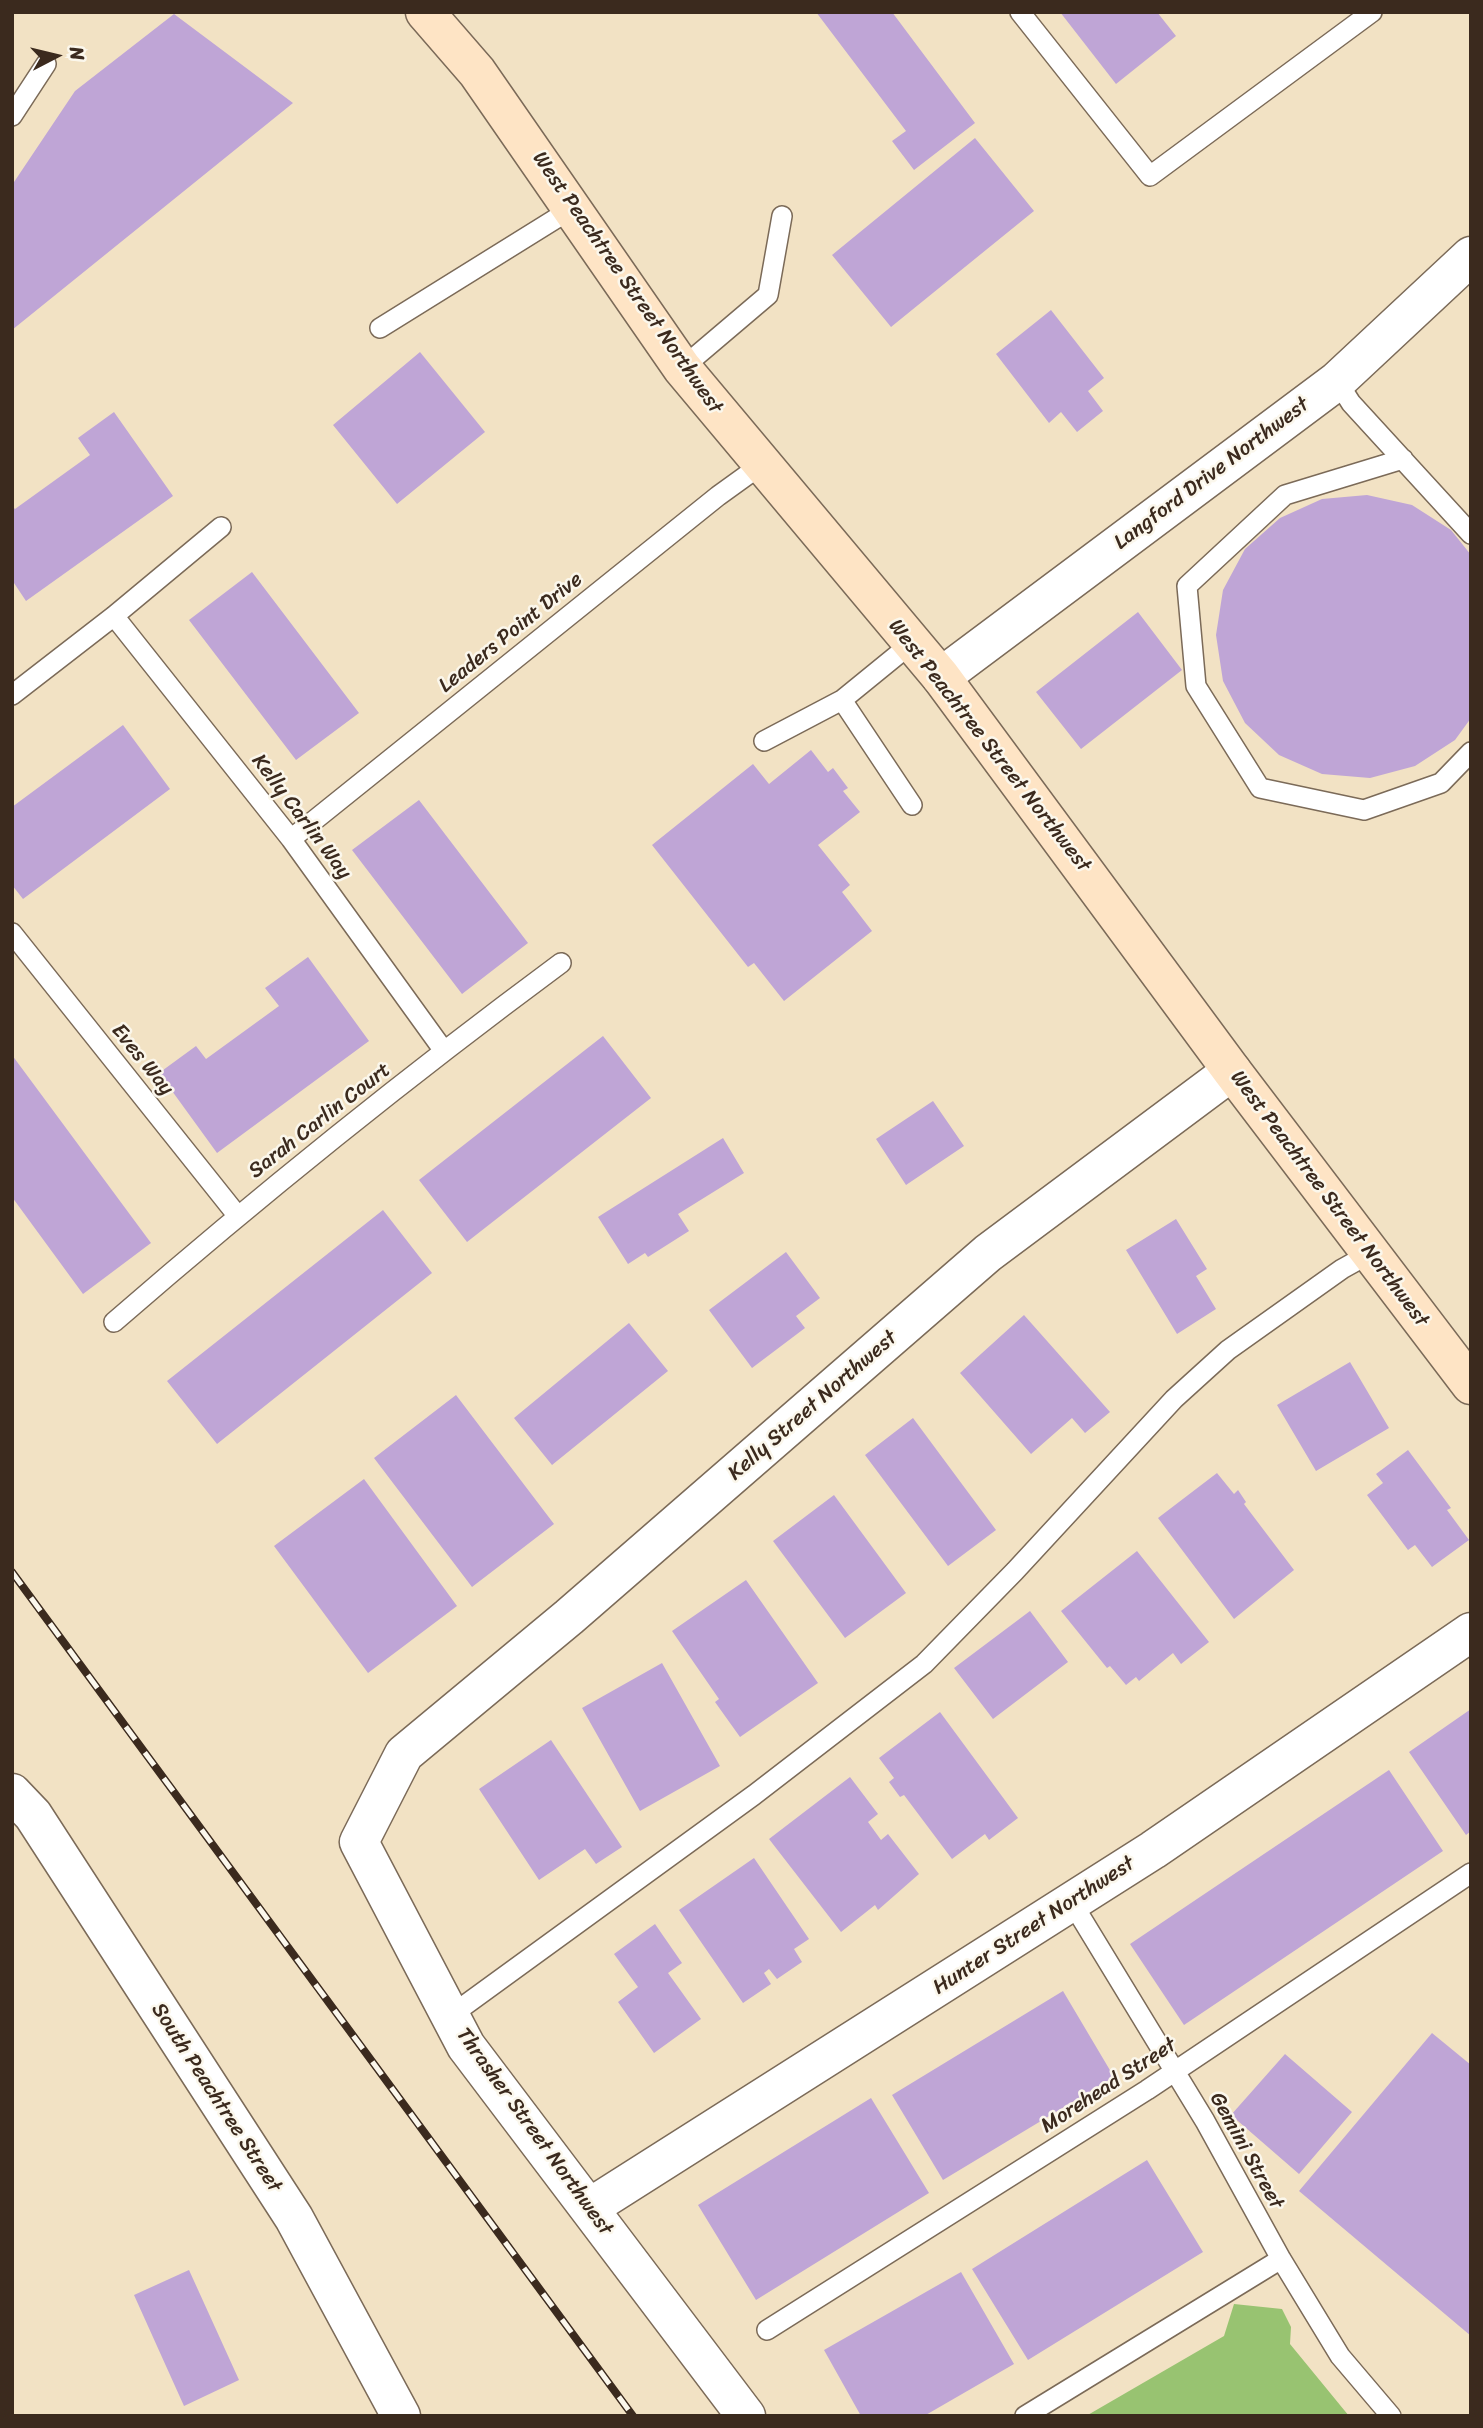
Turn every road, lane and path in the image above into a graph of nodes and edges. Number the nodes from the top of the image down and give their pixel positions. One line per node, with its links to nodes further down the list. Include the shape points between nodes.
1 (1020, 12): 2 (lane, via 1150,176)
2 (1372, 12)
3 (434, 14): 6 (street, West Peachtree Street Northwest)
4 (46, 64): 5 (lane)
5 (12, 116)
6 (573, 208): 9 (lane); 10 (street, West Peachtree Street Northwest)
7 (782, 216): 10 (lane, via 768,295)
8 (1471, 256): 11 (street, Langford Drive Northwest)
9 (380, 328)
10 (682, 368): 13 (street, West Peachtree Street Northwest)
11 (1337, 381): 12 (lane, via 1350,403); 18 (street, Langford Drive Northwest)
12 (1403, 459): 15 (lane); 22 (lane, via 1285,495 1187,586 1196,686 1260,788 1364,810 1441,783)
13 (761, 466): 17 (street, West Peachtree Street Northwest); 24 (lane, Leaders Point Drive)
14 (220, 527): 16 (lane)
15 (1471, 534)
16 (114, 616): 19 (lane); 24 (lane, Kelly Carlin Way)
17 (912, 643): 18 (street, West Peachtree Street Northwest); 20 (lane)
18 (941, 677): 28 (street, West Peachtree Street Northwest)
19 (12, 695)
20 (842, 700): 21 (lane); 23 (lane)
21 (764, 740)
22 (1471, 752)
23 (912, 805)
24 (291, 839): 27 (lane, Kelly Carlin Way)
25 (12, 933): 29 (lane, Eves Way)
26 (561, 963): 27 (lane, Sarah Carlin Court)
27 (444, 1051): 29 (lane, Sarah Carlin Court)
28 (1232, 1071): 30 (street, West Peachtree Street Northwest); 34 (street, Kelly Street Northwest, via 988,1253)
29 (237, 1215): 31 (lane, Sarah Carlin Court)
30 (1369, 1254): 32 (street, West Peachtree Street Northwest); 38 (lane, via 1228,1350 1174,1399 924,1664 754,1795)
31 (114, 1322)
32 (1471, 1385)
33 (1471, 1632): 37 (street, Hunter Street Northwest)
34 (404, 1754): 38 (street, Thrasher Street Northwest, via 359,1842)
35 (12, 1793): 43 (street, South Peachtree Street, via 33,1815 294,2218)
36 (1471, 1873): 39 (lane, Morehead Street)
37 (1071, 1901): 39 (lane, Gemini Street); 40 (street, Hunter Street Northwest)
38 (450, 2016): 40 (street, Thrasher Street Northwest, via 466,2046)
39 (1174, 2070): 41 (lane, Gemini Street); 42 (lane, Morehead Street)
40 (589, 2208): 44 (street, Thrasher Street Northwest)
41 (1281, 2259): 45 (lane); 46 (lane, Gemini Street, via 1340,2356)
42 (768, 2330)
43 (401, 2416)
44 (746, 2416)
45 (1025, 2416)
46 (1391, 2416)

